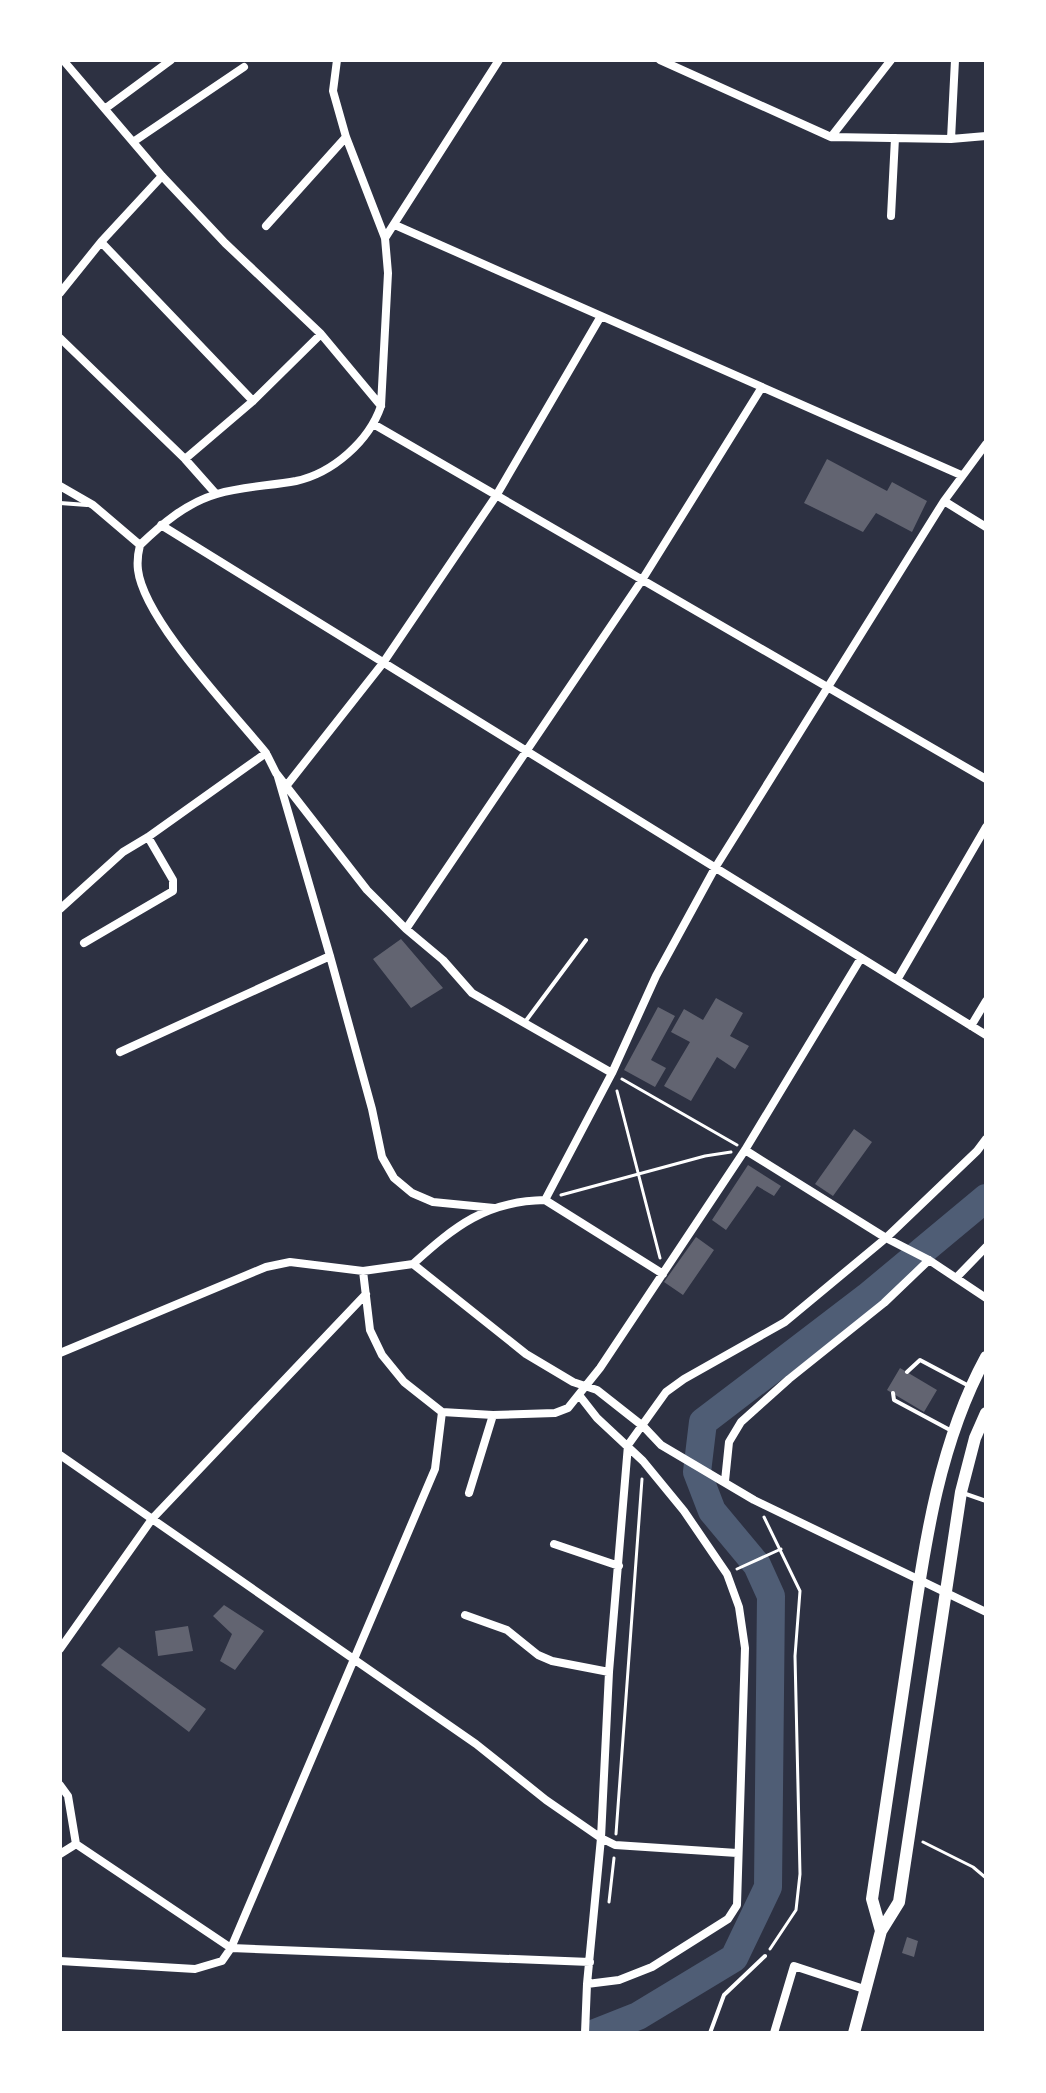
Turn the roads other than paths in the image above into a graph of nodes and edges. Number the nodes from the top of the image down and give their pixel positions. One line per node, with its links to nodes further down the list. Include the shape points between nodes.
1 (63, 60): 9 (street)
2 (171, 60): 9 (street)
3 (337, 60): 11 (street, via 333,91)
4 (499, 60): 18 (street)
5 (660, 60): 12 (street)
6 (891, 60): 12 (street)
7 (955, 60): 14 (street)
8 (244, 67): 15 (street)
9 (106, 108): 15 (street)
10 (986, 136): 14 (street)
11 (346, 137): 19 (street); 20 (street)
12 (831, 137): 13 (street)
13 (895, 138): 14 (street); 17 (street)
14 (951, 139)
15 (133, 142): 16 (street)
16 (162, 176): 21 (street); 24 (street)
17 (891, 216)
18 (395, 225): 20 (street); 23 (street)
19 (266, 226)
20 (385, 238): 28 (street)
21 (101, 242): 22 (street); 27 (street)
22 (60, 293)
23 (601, 316): 26 (street); 35 (street)
24 (321, 334): 27 (street); 28 (street)
25 (60, 338): 31 (street)
26 (762, 387): 32 (street); 42 (street)
27 (253, 401): 31 (street)
28 (381, 406): 29 (street)
29 (375, 425): 34 (street, via 338,463 299,480); 35 (street)
30 (986, 444): 32 (street)
31 (185, 459): 34 (street)
32 (961, 475): 36 (street)
33 (60, 486): 38 (street)
34 (216, 494): 39 (street, via 193,502)
35 (496, 496): 42 (street); 43 (street)
36 (944, 501): 40 (street); 44 (street)
37 (60, 503): 38 (lane)
38 (93, 505): 41 (street)
39 (161, 525): 41 (street); 43 (street)
40 (986, 527)
41 (140, 545): 46 (street, via 138,571 164,628)
42 (642, 580): 44 (street); 45 (street)
43 (383, 663): 45 (street); 49 (street)
44 (828, 687): 48 (street); 52 (street)
45 (526, 751): 52 (street); 54 (street)
46 (266, 753): 47 (street); 51 (street)
47 (276, 773): 49 (street); 57 (street)
48 (986, 779)
49 (287, 785): 54 (street, via 367,890)
50 (986, 827): 59 (street)
51 (148, 837): 53 (street); 56 (street, via 173,880 173,891)
52 (715, 868): 58 (street); 65 (street, via 656,976)
53 (61, 906)
54 (406, 929): 61 (street, via 472,993)
55 (586, 940): 61 (lane)
56 (84, 943)
57 (330, 956): 64 (street); 69 (street, via 382,1157 394,1178 433,1202)
58 (861, 958): 59 (street); 67 (street)
59 (897, 980): 62 (street)
60 (986, 1001): 62 (street)
61 (524, 1024): 65 (street)
62 (971, 1026): 63 (street)
63 (986, 1035)
64 (120, 1052)
65 (612, 1073): 68 (street)
66 (986, 1139): 70 (street)
67 (745, 1150): 70 (street); 75 (street)
68 (545, 1200): 69 (street); 75 (street)
69 (494, 1208): 73 (street, via 452,1228)
70 (886, 1238): 72 (street); 88 (street, via 785,1322 666,1392)
71 (986, 1247): 76 (street)
72 (929, 1260): 76 (street); 93 (street, via 741,1422 729,1442)
73 (413, 1264): 74 (street); 83 (street, via 526,1354)
74 (363, 1271): 77 (street); 79 (street, via 290,1262 266,1267)
75 (663, 1274): 83 (street)
76 (956, 1278): 78 (street)
77 (366, 1294): 85 (street, via 370,1330 382,1355 404,1382); 97 (street)
78 (986, 1298)
79 (60, 1353)
80 (986, 1357): 82 (main road)
81 (907, 1372): 82 (lane, via 920,1360)
82 (970, 1387): 89 (main road)
83 (582, 1390): 87 (street, via 568,1408 555,1413); 88 (street, via 597,1390); 91 (street, via 597,1418)
84 (893, 1393): 89 (lane, via 894,1400)
85 (442, 1412): 87 (street); 105 (street, via 435,1469)
86 (986, 1413): 90 (main road)
87 (493, 1415): 95 (street)
88 (644, 1427): 91 (street); 93 (street, via 679,1458)
89 (952, 1431): 90 (main road); 100 (main road)
90 (981, 1440): 94 (main road)
91 (628, 1445): 99 (street); 110 (street, via 684,1511 727,1574 739,1607 745,1648)
92 (60, 1455): 97 (street)
93 (722, 1479): 100 (street)
94 (961, 1492): 96 (lane); 101 (main road)
95 (469, 1493)
96 (986, 1501)
97 (152, 1519): 104 (street); 105 (street)
98 (554, 1544): 99 (street)
99 (619, 1566): 106 (street)
100 (920, 1582): 101 (street); 112 (main road, via 872,1899)
101 (946, 1592): 102 (street); 112 (main road, via 899,1902)
102 (986, 1612)
103 (465, 1615): 106 (street, via 507,1630 552,1661)
104 (60, 1649)
105 (354, 1661): 108 (street); 113 (street)
106 (609, 1672): 108 (street)
107 (60, 1785): 109 (street, via 68,1796)
108 (601, 1838): 110 (street, via 615,1845); 116 (street)
109 (76, 1844): 111 (street); 113 (street)
110 (737, 1853): 117 (street, via 737,1905 728,1919 652,1967 619,1980)
111 (60, 1854)
112 (881, 1931): 118 (main road)
113 (231, 1948): 115 (street, via 222,1961 195,1969); 116 (street)
114 (765, 1956): 120 (lane, via 724,1995)
115 (60, 1961)
116 (590, 1962): 117 (street)
117 (587, 1984): 119 (street)
118 (867, 1990): 121 (street, via 794,1966); 122 (main road)
119 (585, 2033)
120 (710, 2033)
121 (774, 2033)
122 (854, 2033)

